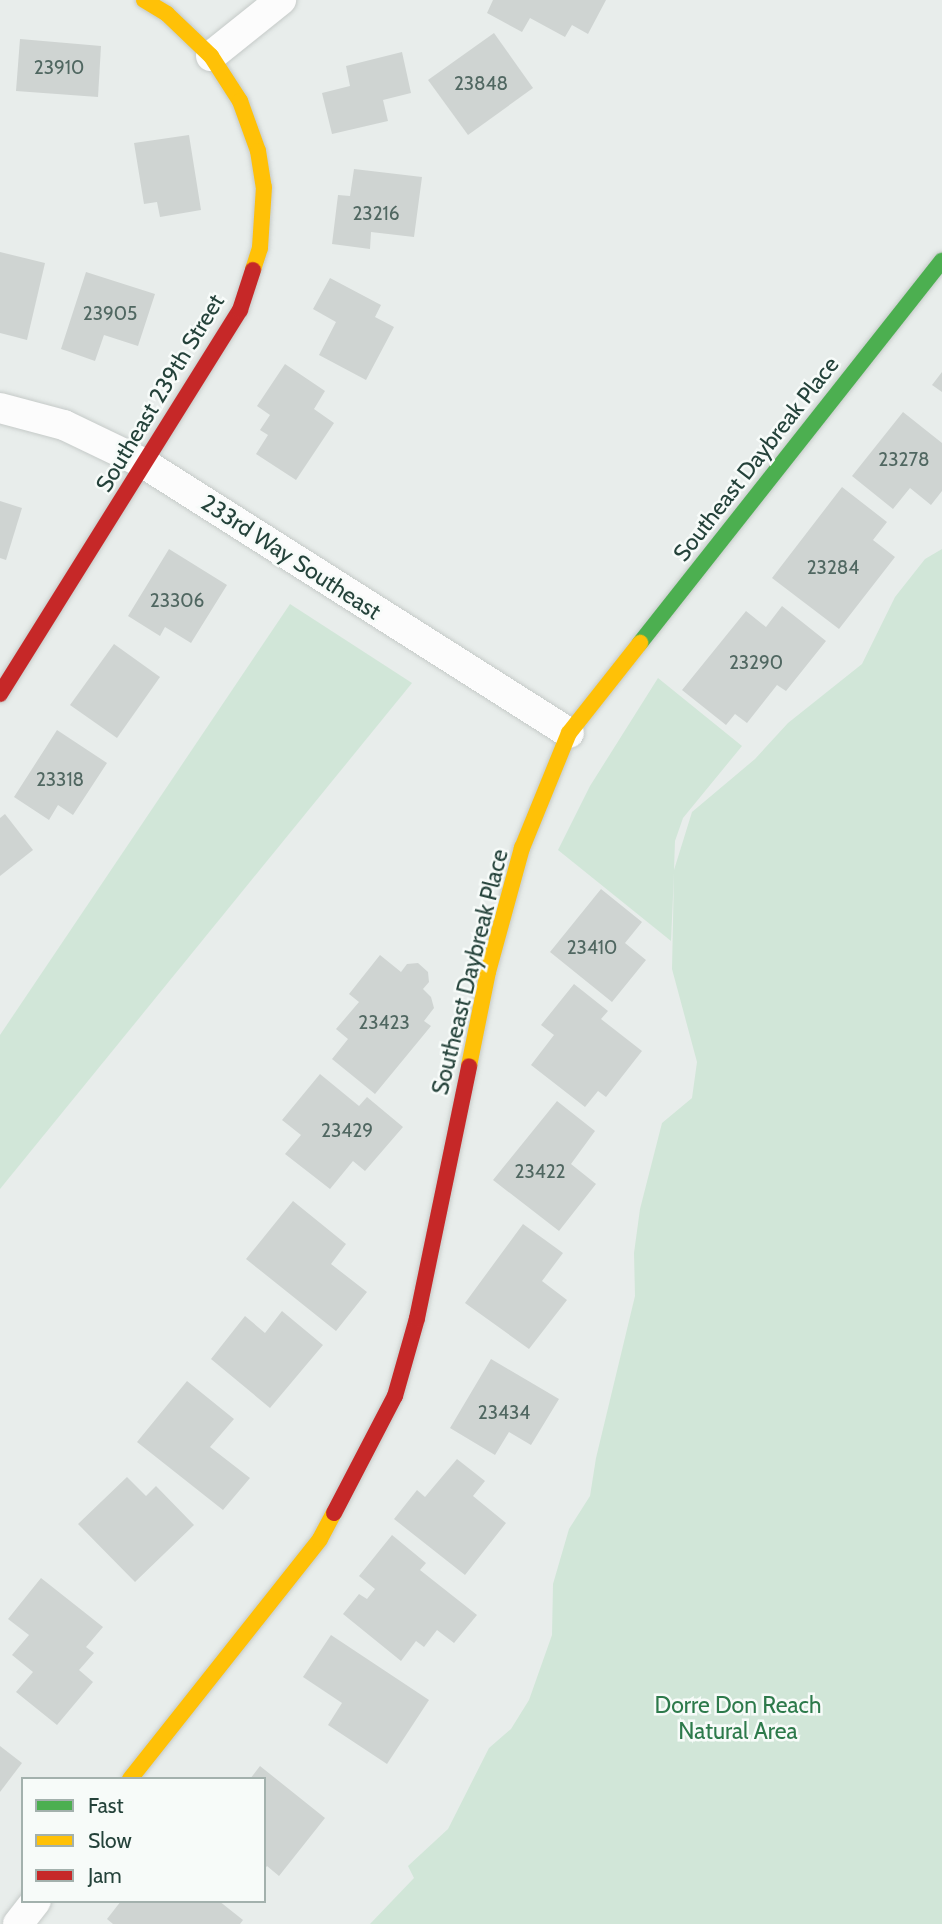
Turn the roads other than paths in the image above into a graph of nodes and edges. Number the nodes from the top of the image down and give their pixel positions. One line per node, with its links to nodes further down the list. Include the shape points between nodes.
1 (144, 0): 3 (street, Southeast 239th Street, via 167,14)
2 (281, 0): 3 (street)
3 (211, 56): 6 (street, Southeast 239th Street, via 240,101 258,151 264,187 260,248 240,310)
4 (942, 261): 8 (street, Southeast Daybreak Place)
5 (0, 408): 6 (street, 233rd Way Southeast, via 64,425)
6 (145, 464): 7 (street, Southeast 239th Street); 8 (street, 233rd Way Southeast)
7 (0, 694)
8 (569, 733): 9 (street, Southeast Daybreak Place, via 522,848 488,972 417,1318 395,1396 320,1539)
9 (132, 1777)
10 (34, 1903): 11 (street)
11 (18, 1924)

